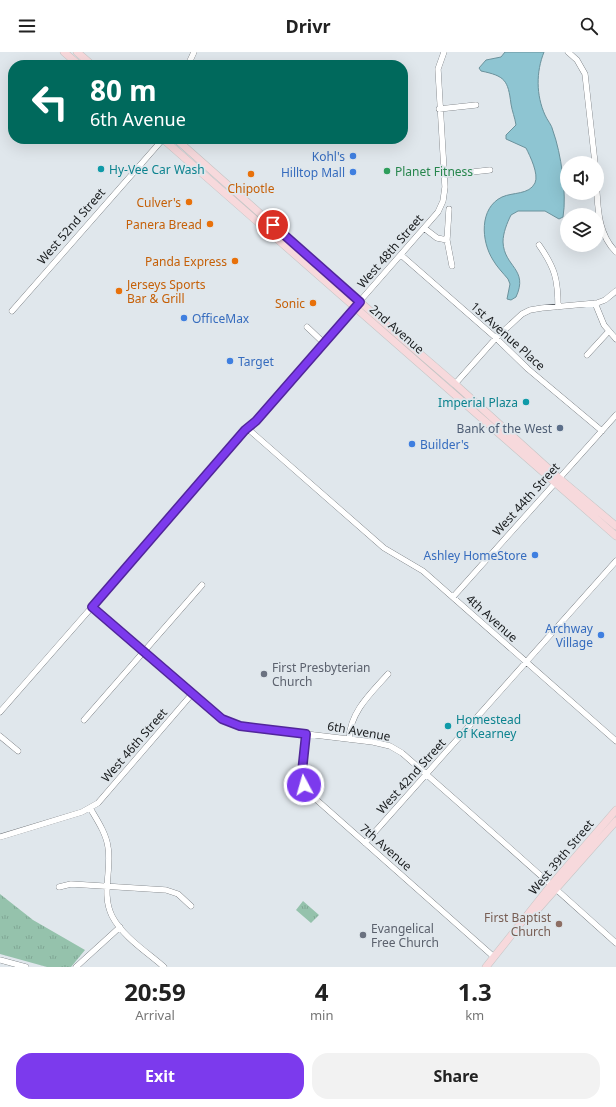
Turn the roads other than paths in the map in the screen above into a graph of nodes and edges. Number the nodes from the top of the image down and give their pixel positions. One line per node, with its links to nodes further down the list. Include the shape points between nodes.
1 (64, 52): 5 (main road)
2 (77, 52): 6 (main road)
3 (444, 52): 8 (street, West 48th Street, via 438,69)
4 (568, 52): 12 (street, via 577,60 584,74)
5 (73, 60)
6 (86, 60)
7 (476, 105): 8 (street)
8 (440, 109): 14 (street, West 48th Street)
9 (159, 144): 27 (street, West 52nd Street)
10 (169, 144): 25 (main road, 2nd Avenue)
11 (181, 144): 25 (main road, 2nd Avenue)
12 (593, 156)
13 (490, 170): 14 (street)
14 (444, 175): 17 (street, West 48th Street, via 443,201 438,212)
15 (598, 200): 20 (street, via 605,238)
16 (449, 209): 18 (street)
17 (424, 228): 18 (street, via 438,238); 21 (street, West 48th Street)
18 (447, 240): 22 (street)
19 (539, 245): 26 (street, via 551,261 556,274)
20 (616, 252)
21 (401, 256): 25 (street, West 48th Street); 30 (street, 1st Avenue Place)
22 (452, 266)
23 (616, 291): 24 (street, via 605,300)
24 (595, 303): 26 (street); 29 (street, via 600,319)
25 (358, 305): 32 (street, West 48th Street); 34 (main road, 2nd Avenue); 38 (main road, 2nd Avenue)
26 (558, 307): 30 (street, via 530,310)
27 (12, 311)
28 (307, 327): 32 (street)
29 (609, 331): 31 (street); 33 (street)
30 (496, 338): 34 (street); 37 (street, 1st Avenue Place)
31 (616, 339)
32 (324, 342): 36 (street, West 48th Street, via 256,421)
33 (587, 355)
34 (455, 384): 38 (main road, 2nd Avenue)
35 (616, 415): 37 (street, West 44th Street)
36 (247, 428): 43 (street, 4th Avenue, via 384,548 423,571); 44 (street, West 48th Street)
37 (602, 431): 38 (street, West 44th Street)
38 (558, 481): 39 (main road, 2nd Avenue); 40 (main road, 2nd Avenue); 43 (street, West 44th Street)
39 (616, 526)
40 (616, 536)
41 (616, 561): 46 (street, West 42nd Street)
42 (202, 585): 45 (street)
43 (453, 598): 46 (street, 4th Avenue)
44 (92, 607): 45 (street, 6th Avenue); 49 (street, West 48th Street)
45 (144, 651): 48 (street, 6th Avenue); 50 (street)
46 (526, 662): 54 (street, 4th Avenue); 56 (street, West 42nd Street)
47 (388, 674): 53 (street, via 360,706 349,730)
48 (192, 694): 51 (street, 6th Avenue, via 230,723); 57 (street, West 46th Street, via 104,797)
49 (0, 712)
50 (84, 720)
51 (306, 734): 53 (street, 6th Avenue); 61 (street, 7th Avenue, via 302,772 304,785 317,802)
52 (0, 736): 55 (street)
53 (349, 739): 56 (street, 6th Avenue, via 390,746)
54 (616, 741)
55 (18, 751)
56 (427, 775): 61 (street, West 42nd Street); 63 (street, 6th Avenue)
57 (90, 808): 60 (street); 62 (street, via 103,830 108,846)
58 (616, 810): 63 (main road, West 39th Street)
59 (616, 821): 63 (main road, West 39th Street)
60 (0, 837)
61 (365, 844): 68 (street, 7th Avenue)
62 (108, 886): 64 (street, via 71,884); 65 (street, via 166,890 178,894); 66 (street, via 109,907)
63 (555, 886): 67 (street, 6th Avenue); 68 (main road, West 39th Street)
64 (58, 887)
65 (191, 906)
66 (120, 927): 71 (street); 72 (street)
67 (616, 943)
68 (494, 957): 73 (main road, West 39th Street)
69 (0, 960): 70 (street)
70 (26, 967)
71 (76, 967)
72 (164, 967)
73 (486, 967)

